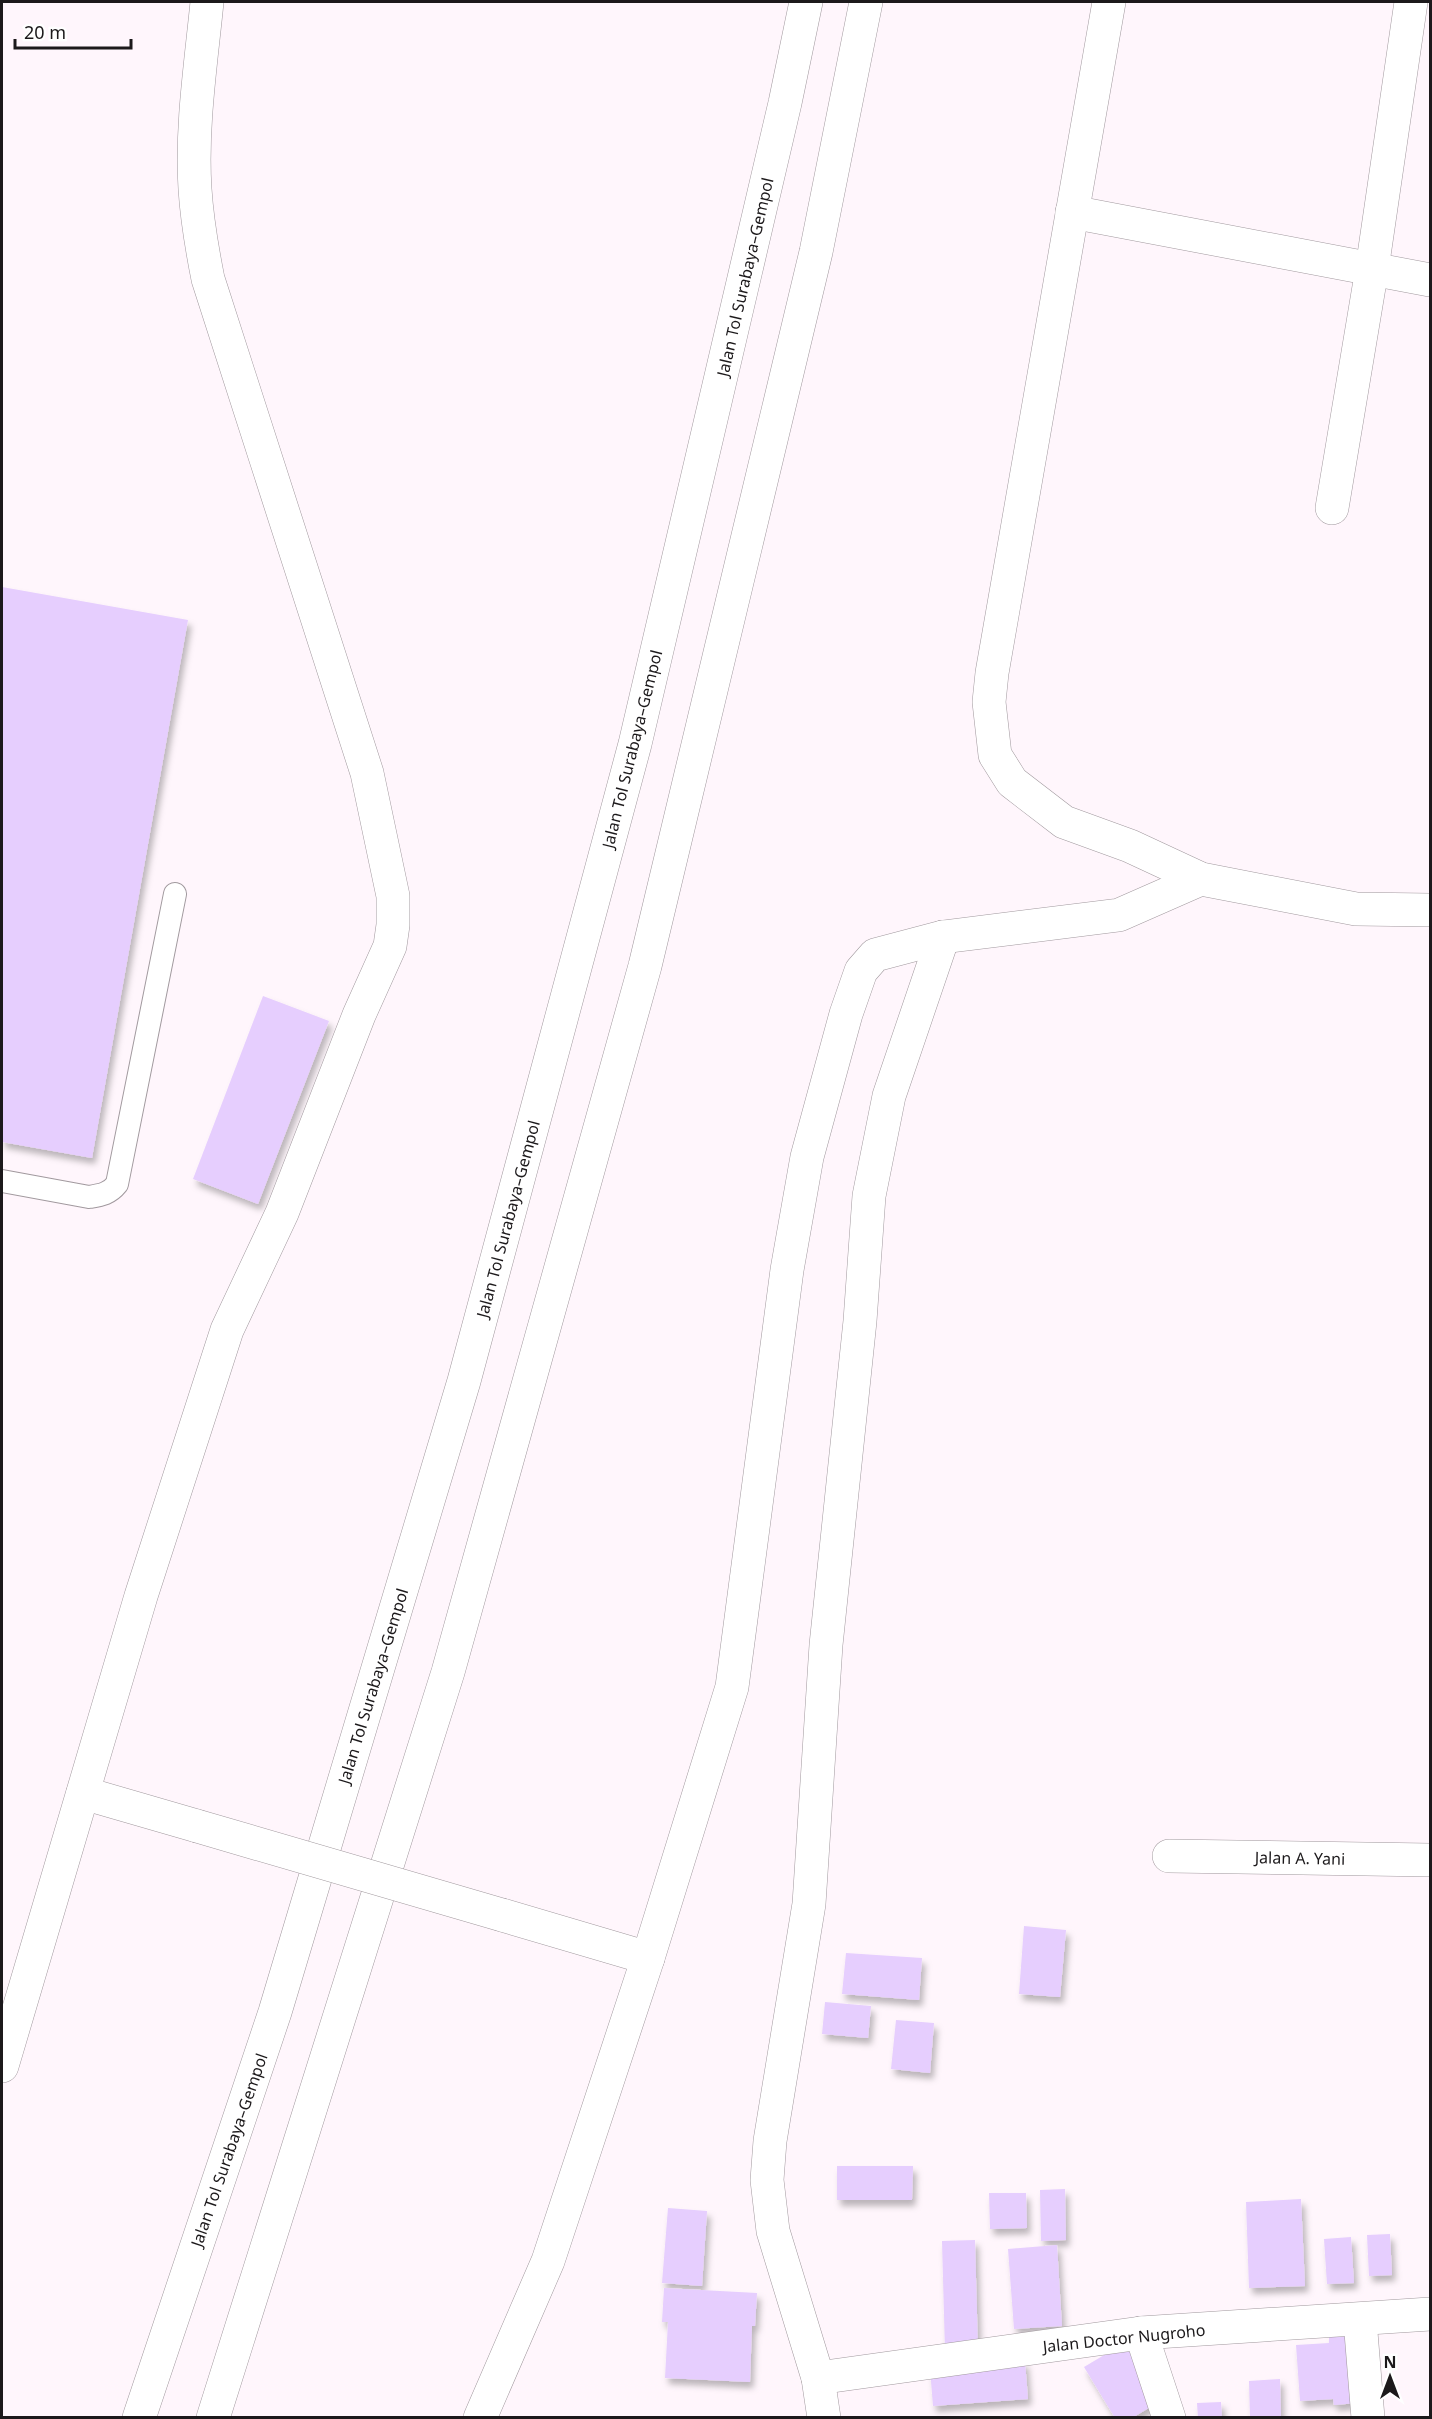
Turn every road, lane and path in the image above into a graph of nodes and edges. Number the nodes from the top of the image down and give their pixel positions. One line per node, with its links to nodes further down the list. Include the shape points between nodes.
1 (207, 2): 15 (main road, via 195,123 195,186 202,251 367,773 393,896 393,925 390,946 282,1213 227,1330)
2 (806, 2): 24 (main road, Jalan Tol Surabaya–Gempol, via 635,744 464,1381 275,2012)
3 (866, 2): 25 (main road, via 816,252 645,966 448,1672)
4 (1109, 2): 6 (main road)
5 (1411, 2): 7 (main road)
6 (1072, 212): 7 (main road); 10 (main road, via 992,673 989,702 995,755 1012,782 1064,822 1130,846)
7 (1372, 269): 8 (main road); 9 (main road)
8 (1431, 280)
9 (1332, 508)
10 (1201, 879): 12 (main road, via 1356,909); 13 (main road, via 1119,915)
11 (175, 894): 14 (lane, via 117,1184 111,1191 89,1197)
12 (1431, 910)
13 (943, 937): 18 (main road, via 874,955 861,971 846,1014 807,1157 787,1270 732,1687); 23 (main road, via 889,1096 869,1196 826,1645 808,1904 770,2141 767,2180 773,2230)
14 (2, 1181)
15 (82, 1793): 18 (main road, bridge); 19 (main road)
16 (1169, 1856): 17 (main road, Jalan A. Yani)
17 (1431, 1860)
18 (648, 1958): 26 (main road, via 548,2261)
19 (2, 2066)
20 (1431, 2314): 21 (main road, Jalan Doctor Nugroho)
21 (1360, 2320): 22 (main road, Jalan Doctor Nugroho); 29 (main road)
22 (1141, 2333): 23 (main road, Jalan Doctor Nugroho); 28 (main road)
23 (818, 2378): 27 (main road)
24 (139, 2418)
25 (213, 2418)
26 (480, 2418)
27 (824, 2418)
28 (1168, 2418)
29 (1368, 2418)

